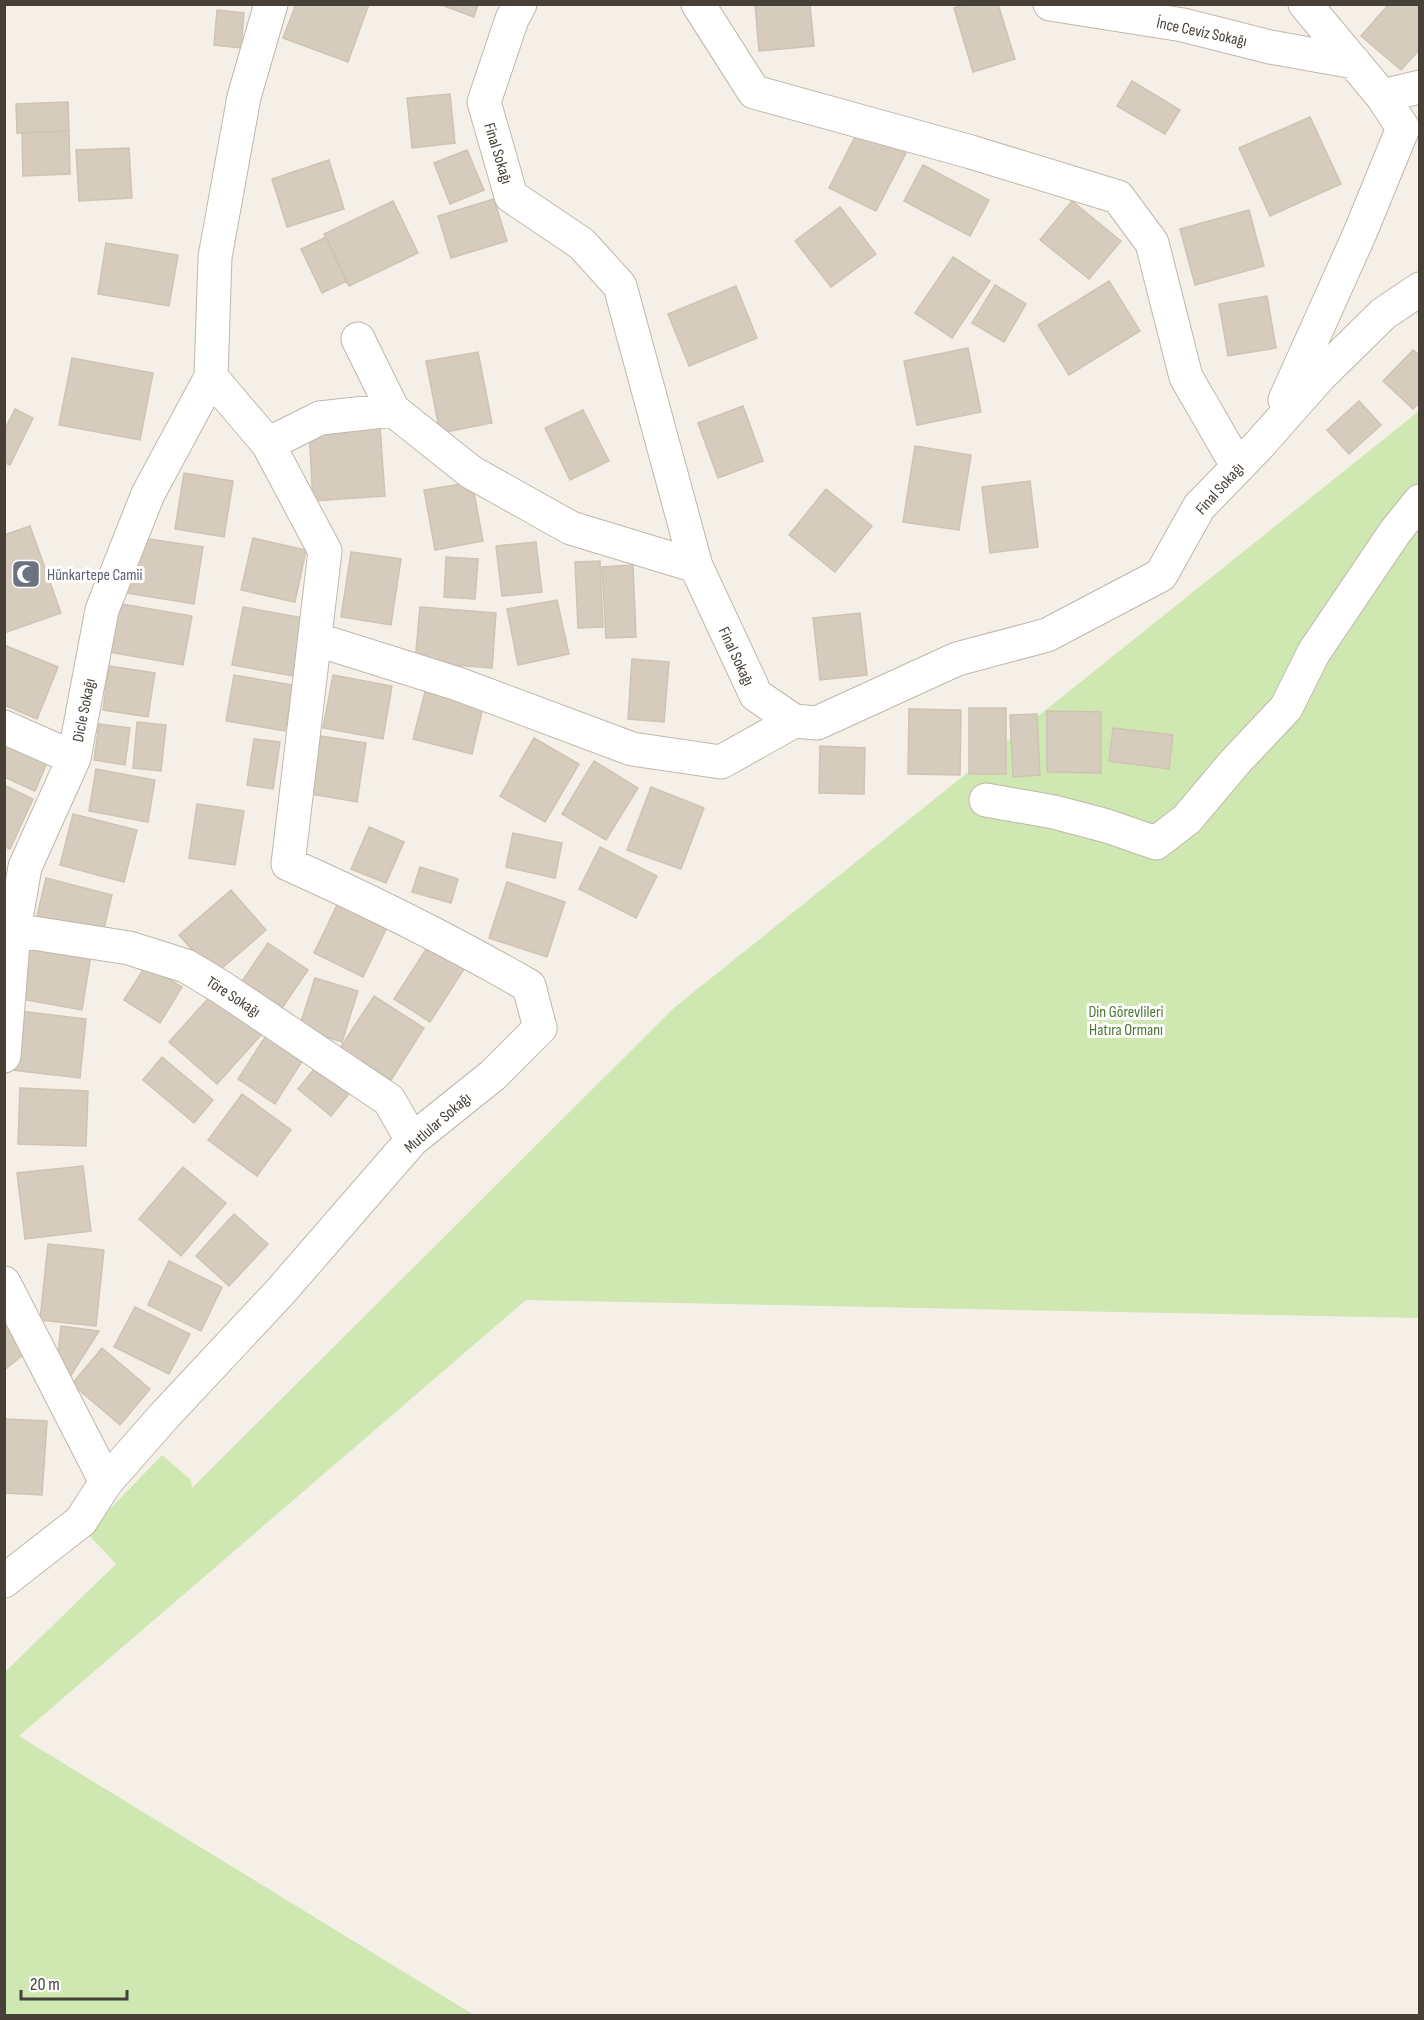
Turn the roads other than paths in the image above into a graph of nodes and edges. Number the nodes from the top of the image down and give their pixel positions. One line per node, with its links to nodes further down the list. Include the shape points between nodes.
1 (271, 4): 11 (street, via 244,97 215,257)
2 (520, 4): 17 (street, Final Sokağı, via 484,102 511,196 582,244 620,286)
3 (698, 4): 15 (street, via 754,92 1118,197 1152,243 1186,377)
4 (1050, 4): 6 (street, İnce Ceviz Sokağı, via 1183,25 1270,47)
5 (1305, 4): 6 (street)
6 (1354, 62): 8 (street)
7 (1419, 87): 8 (street)
8 (1382, 96): 13 (street, via 1403,128)
9 (1419, 289): 13 (street, Final Sokağı, via 1383,314 1320,376)
10 (358, 339): 12 (street)
11 (211, 377): 14 (street); 21 (street, Dicle Sokağı, via 148,494 102,610)
12 (393, 410): 14 (street, via 320,418); 17 (street, via 471,472 571,528)
13 (1271, 432): 15 (street, Final Sokağı)
14 (268, 444): 18 (street, via 325,551)
15 (1238, 467): 19 (street, Final Sokağı, via 1199,507 1161,575 1047,635 957,659 818,723)
16 (1419, 501): 22 (street, via 1314,652 1286,708 1186,819 1156,843 1054,812)
17 (696, 566): 19 (street, Final Sokağı, via 756,695)
18 (315, 639): 19 (street, via 458,684 632,749 722,762); 26 (street, Mutlular Sokağı, via 288,864 453,943 529,986 540,1028 493,1075)
19 (794, 721)
20 (4, 728): 21 (street)
21 (74, 758): 23 (street, Dicle Sokağı)
22 (986, 800)
23 (15, 862): 24 (street, Dicle Sokağı)
24 (14, 930): 25 (street, Dicle Sokağı); 26 (street, Töre Sokağı, via 129,948 186,966 390,1100)
25 (4, 1056)
26 (412, 1140): 28 (street, Mutlular Sokağı, via 281,1291)
27 (4, 1283): 28 (street)
28 (106, 1482): 29 (street, Mutlular Sokağı, via 81,1521)
29 (4, 1581)

